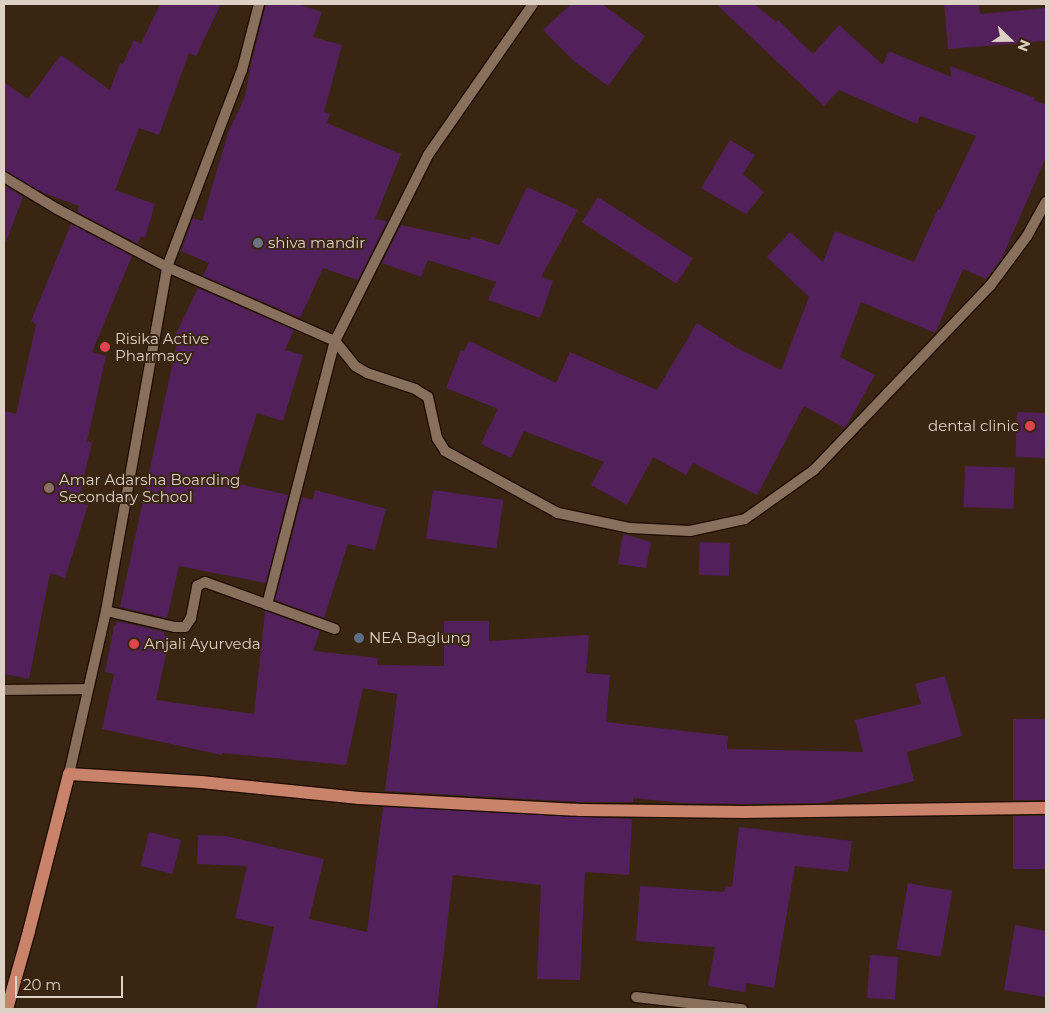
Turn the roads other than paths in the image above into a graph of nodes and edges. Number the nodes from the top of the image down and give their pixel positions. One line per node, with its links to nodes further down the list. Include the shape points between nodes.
1 (259, 4): 5 (street, via 242,70)
2 (533, 4): 6 (street, via 428,155)
3 (4, 177): 5 (street)
4 (1046, 202): 6 (street, via 1027,236 990,286 814,470 744,520 690,531 630,528 558,513 477,470 445,451 437,438 428,397 355,366)
5 (167, 267): 6 (street); 8 (street)
6 (335, 341): 7 (street)
7 (267, 605): 8 (street, via 205,582 197,586 191,618 185,627); 9 (street)
8 (106, 611): 10 (street)
9 (335, 629)
10 (88, 689): 11 (street); 12 (street)
11 (4, 690)
12 (69, 774): 13 (main road, via 201,782 359,798 581,810 746,812); 15 (main road)
13 (1046, 808)
14 (636, 997): 16 (street)
15 (7, 1009)
16 (742, 1009)

